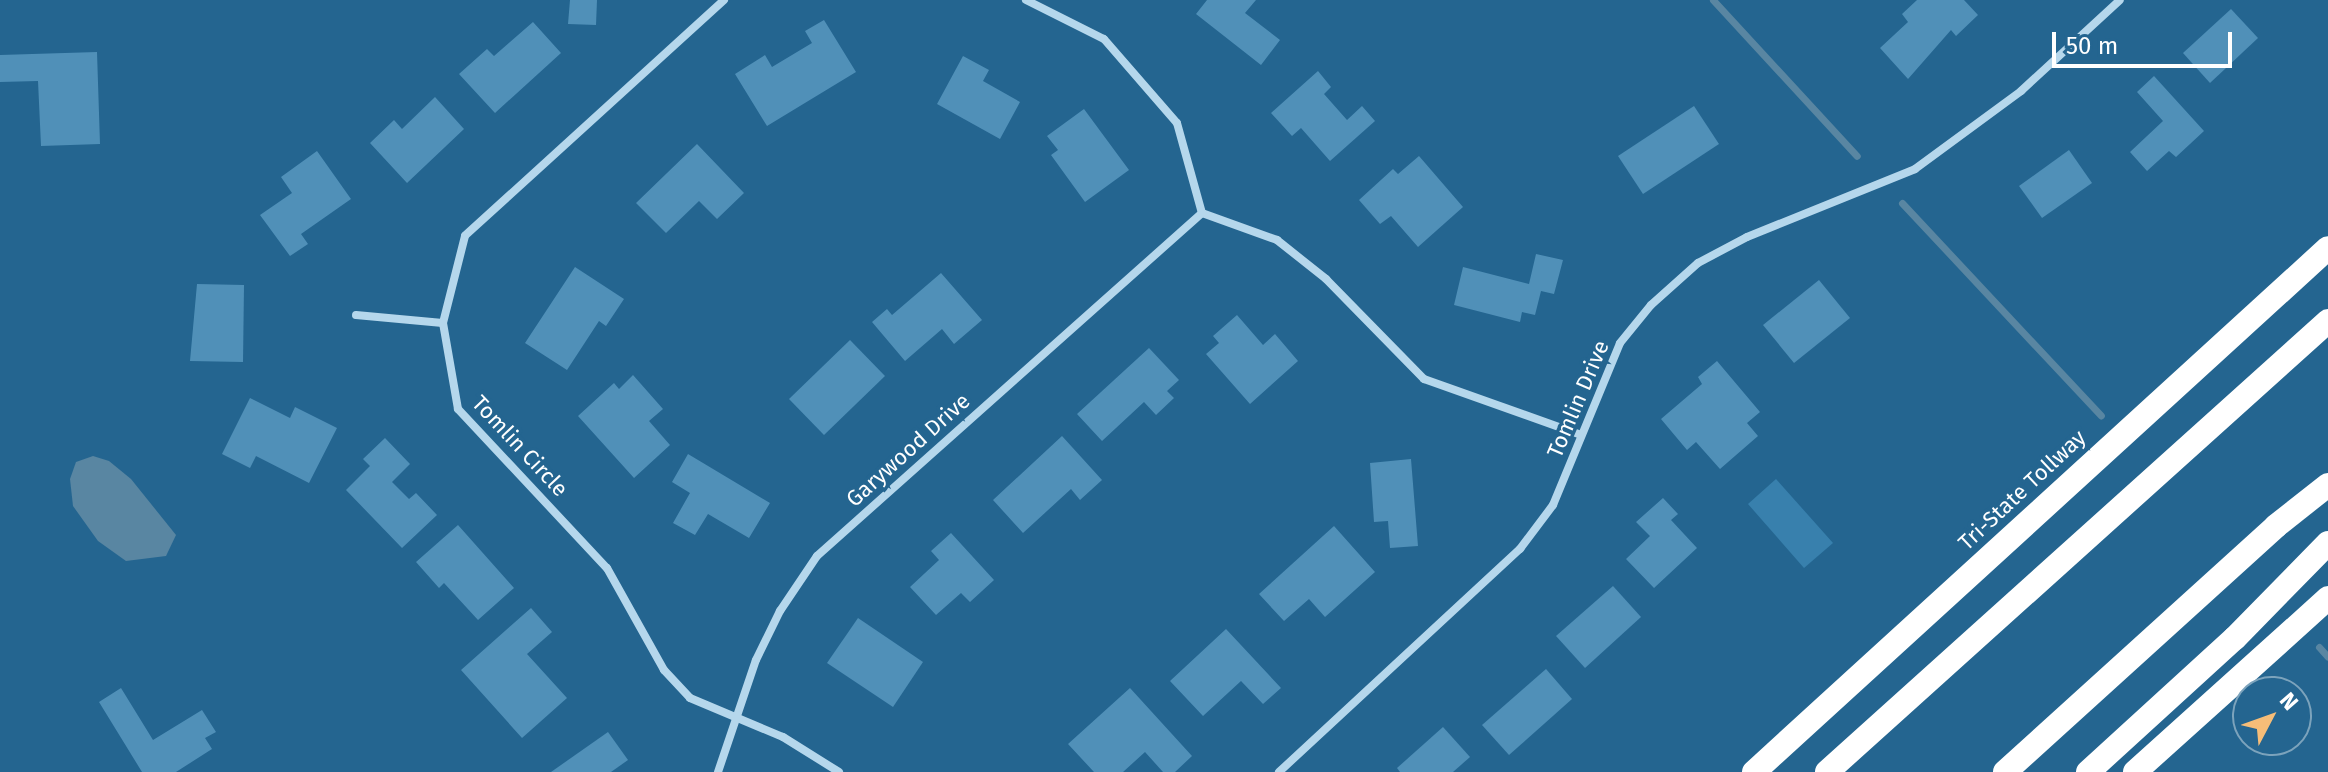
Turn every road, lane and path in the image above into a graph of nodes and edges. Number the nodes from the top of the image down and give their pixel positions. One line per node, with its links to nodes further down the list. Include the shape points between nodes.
1 (724, 0): 8 (street, Tomlin Circle, via 465,236)
2 (1026, 0): 4 (street, via 1104,39 1177,123)
3 (2120, 0): 9 (street, Tomlin Drive, via 2021,91 1915,169 1747,237 1698,263 1651,305 1620,343)
4 (1202, 213): 9 (street, via 1277,240 1424,379); 13 (street, Garywood Drive, via 817,556 780,611)
5 (2328, 248): 17 (highway, Tri-State Tollway)
6 (356, 315): 8 (street)
7 (2328, 321): 18 (highway)
8 (443, 323): 13 (street, Tomlin Circle, via 458,409 607,568 664,670 690,698)
9 (1581, 435): 16 (street, Tomlin Drive, via 1553,505 1520,549)
10 (2328, 485): 19 (highway)
11 (2328, 543): 20 (highway, via 2235,638)
12 (2328, 598): 21 (highway)
13 (737, 720): 14 (street, Garywood Drive); 15 (street, via 783,737)
14 (718, 772)
15 (839, 772)
16 (1279, 772)
17 (1754, 772)
18 (1827, 772)
19 (2005, 772)
20 (2088, 772)
21 (2135, 772)

